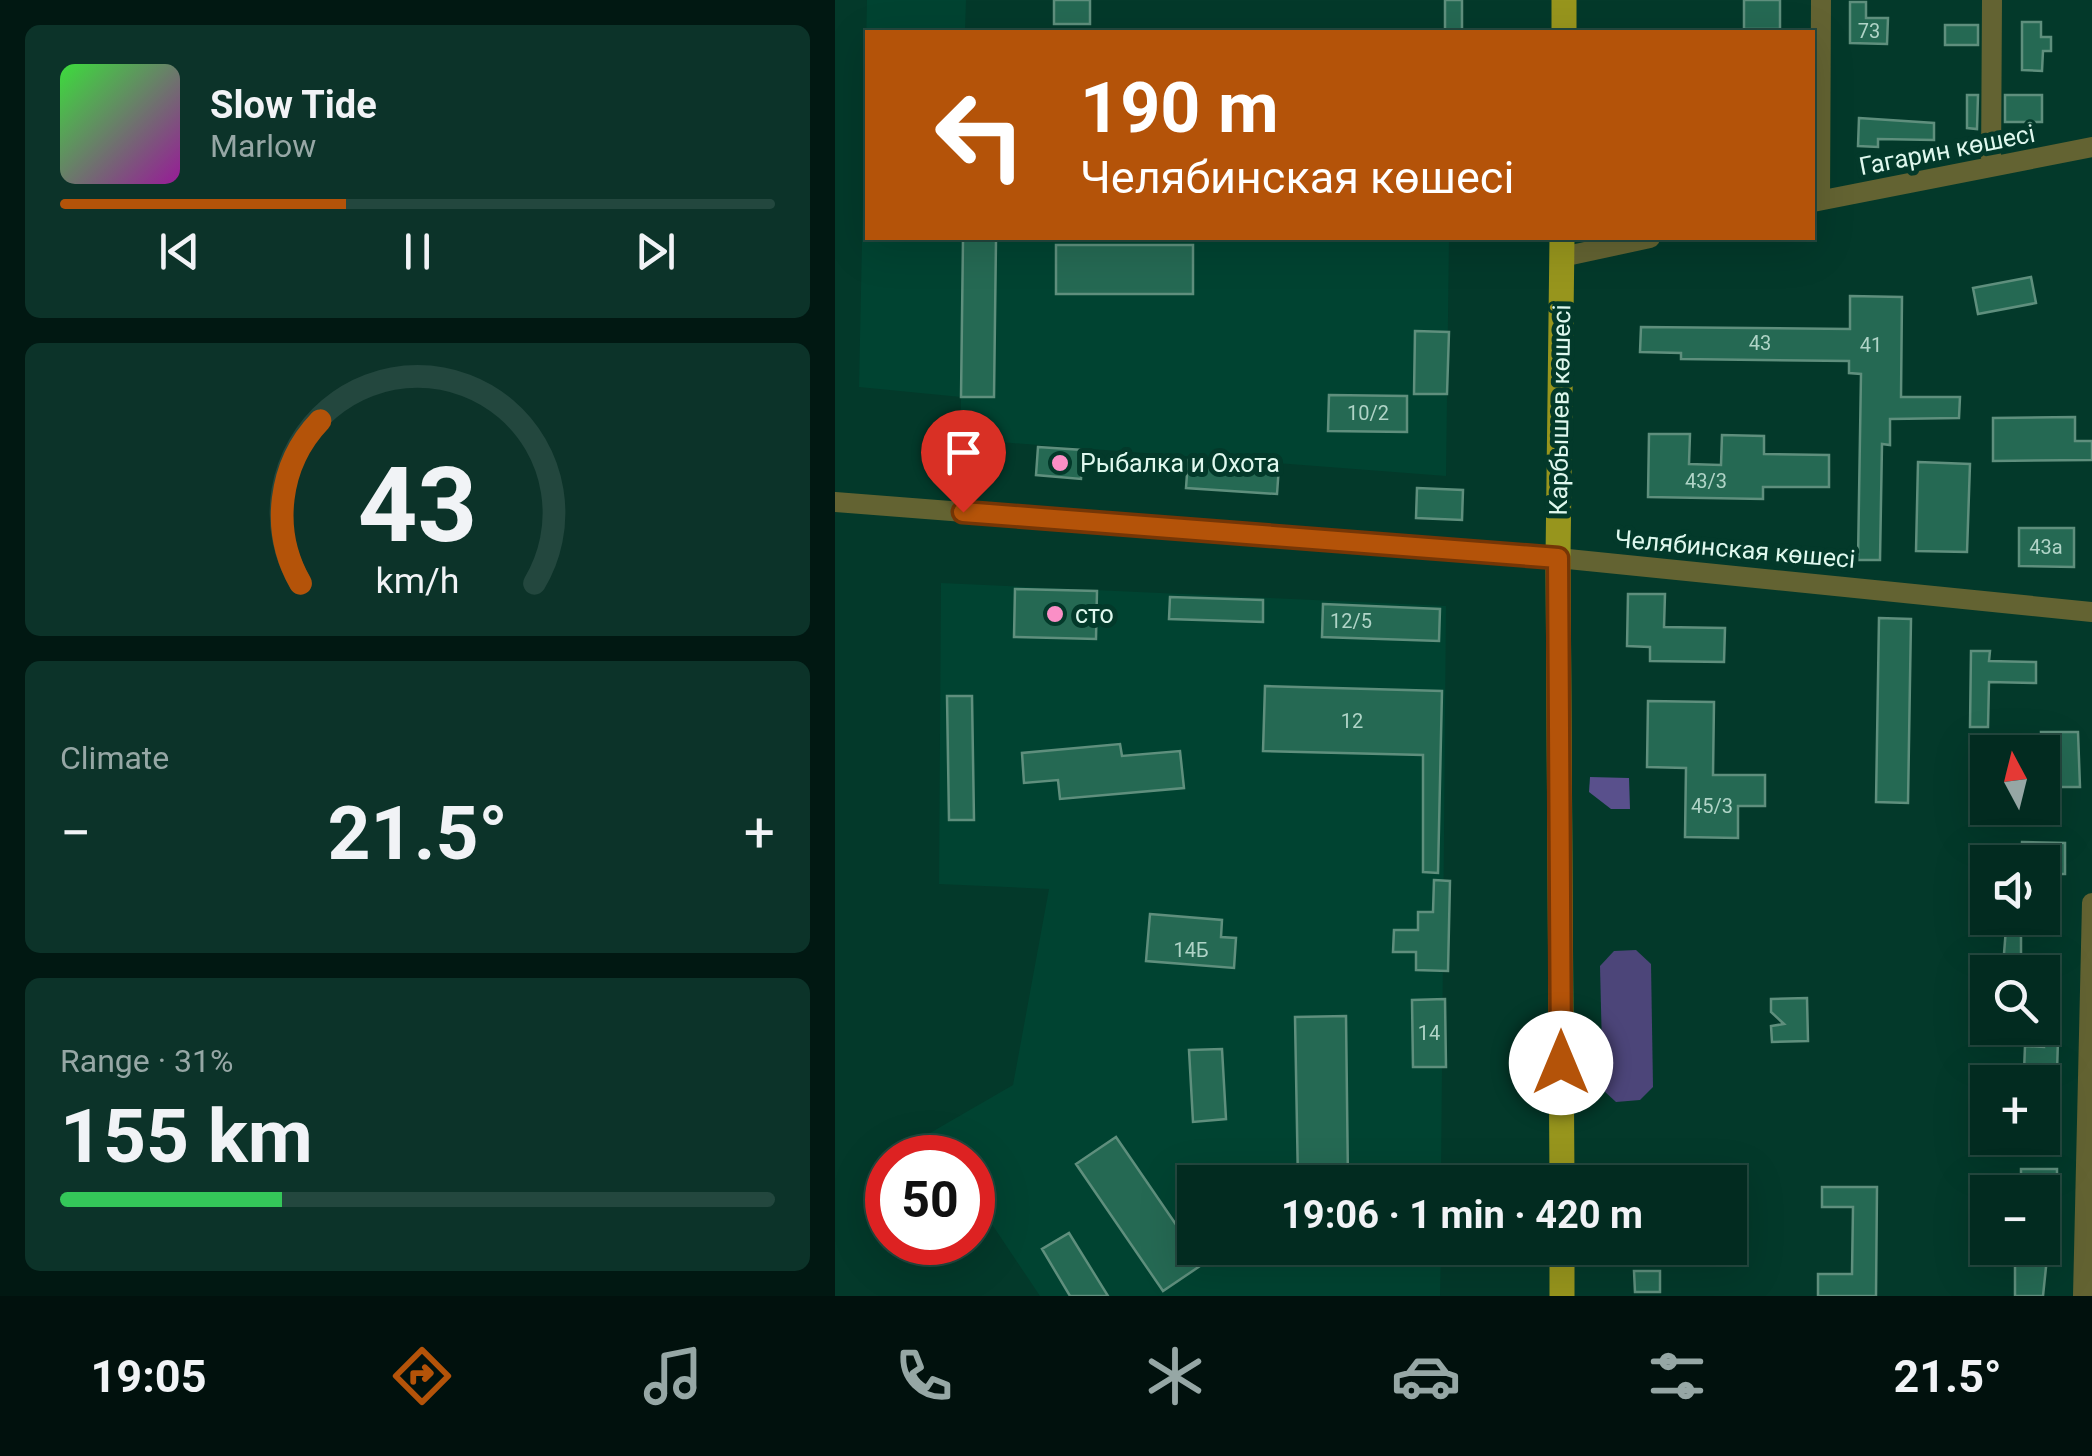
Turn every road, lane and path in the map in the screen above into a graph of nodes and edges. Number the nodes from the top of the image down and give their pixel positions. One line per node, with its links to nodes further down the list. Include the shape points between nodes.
1 (1564, 0): 4 (main road)
2 (1821, 0): 7 (street)
3 (1992, 0): 6 (street)
4 (1564, 30)
5 (2092, 148): 6 (street, Гагарин көшесі)
6 (1991, 167): 7 (street, Гагарин көшесі)
7 (1816, 201)
8 (1630, 240): 9 (street)
9 (1562, 247): 11 (main road, Карбышев көшесі)
10 (835, 502): 11 (street, Челябинская көшесі)
11 (1558, 558): 12 (street, Челябинская көшесі); 14 (main road, Карбышев көшесі)
12 (2092, 612)
13 (2092, 903): 17 (street)
14 (1562, 1165)
15 (1562, 1265): 16 (main road)
16 (1563, 1296)
17 (2083, 1296)

